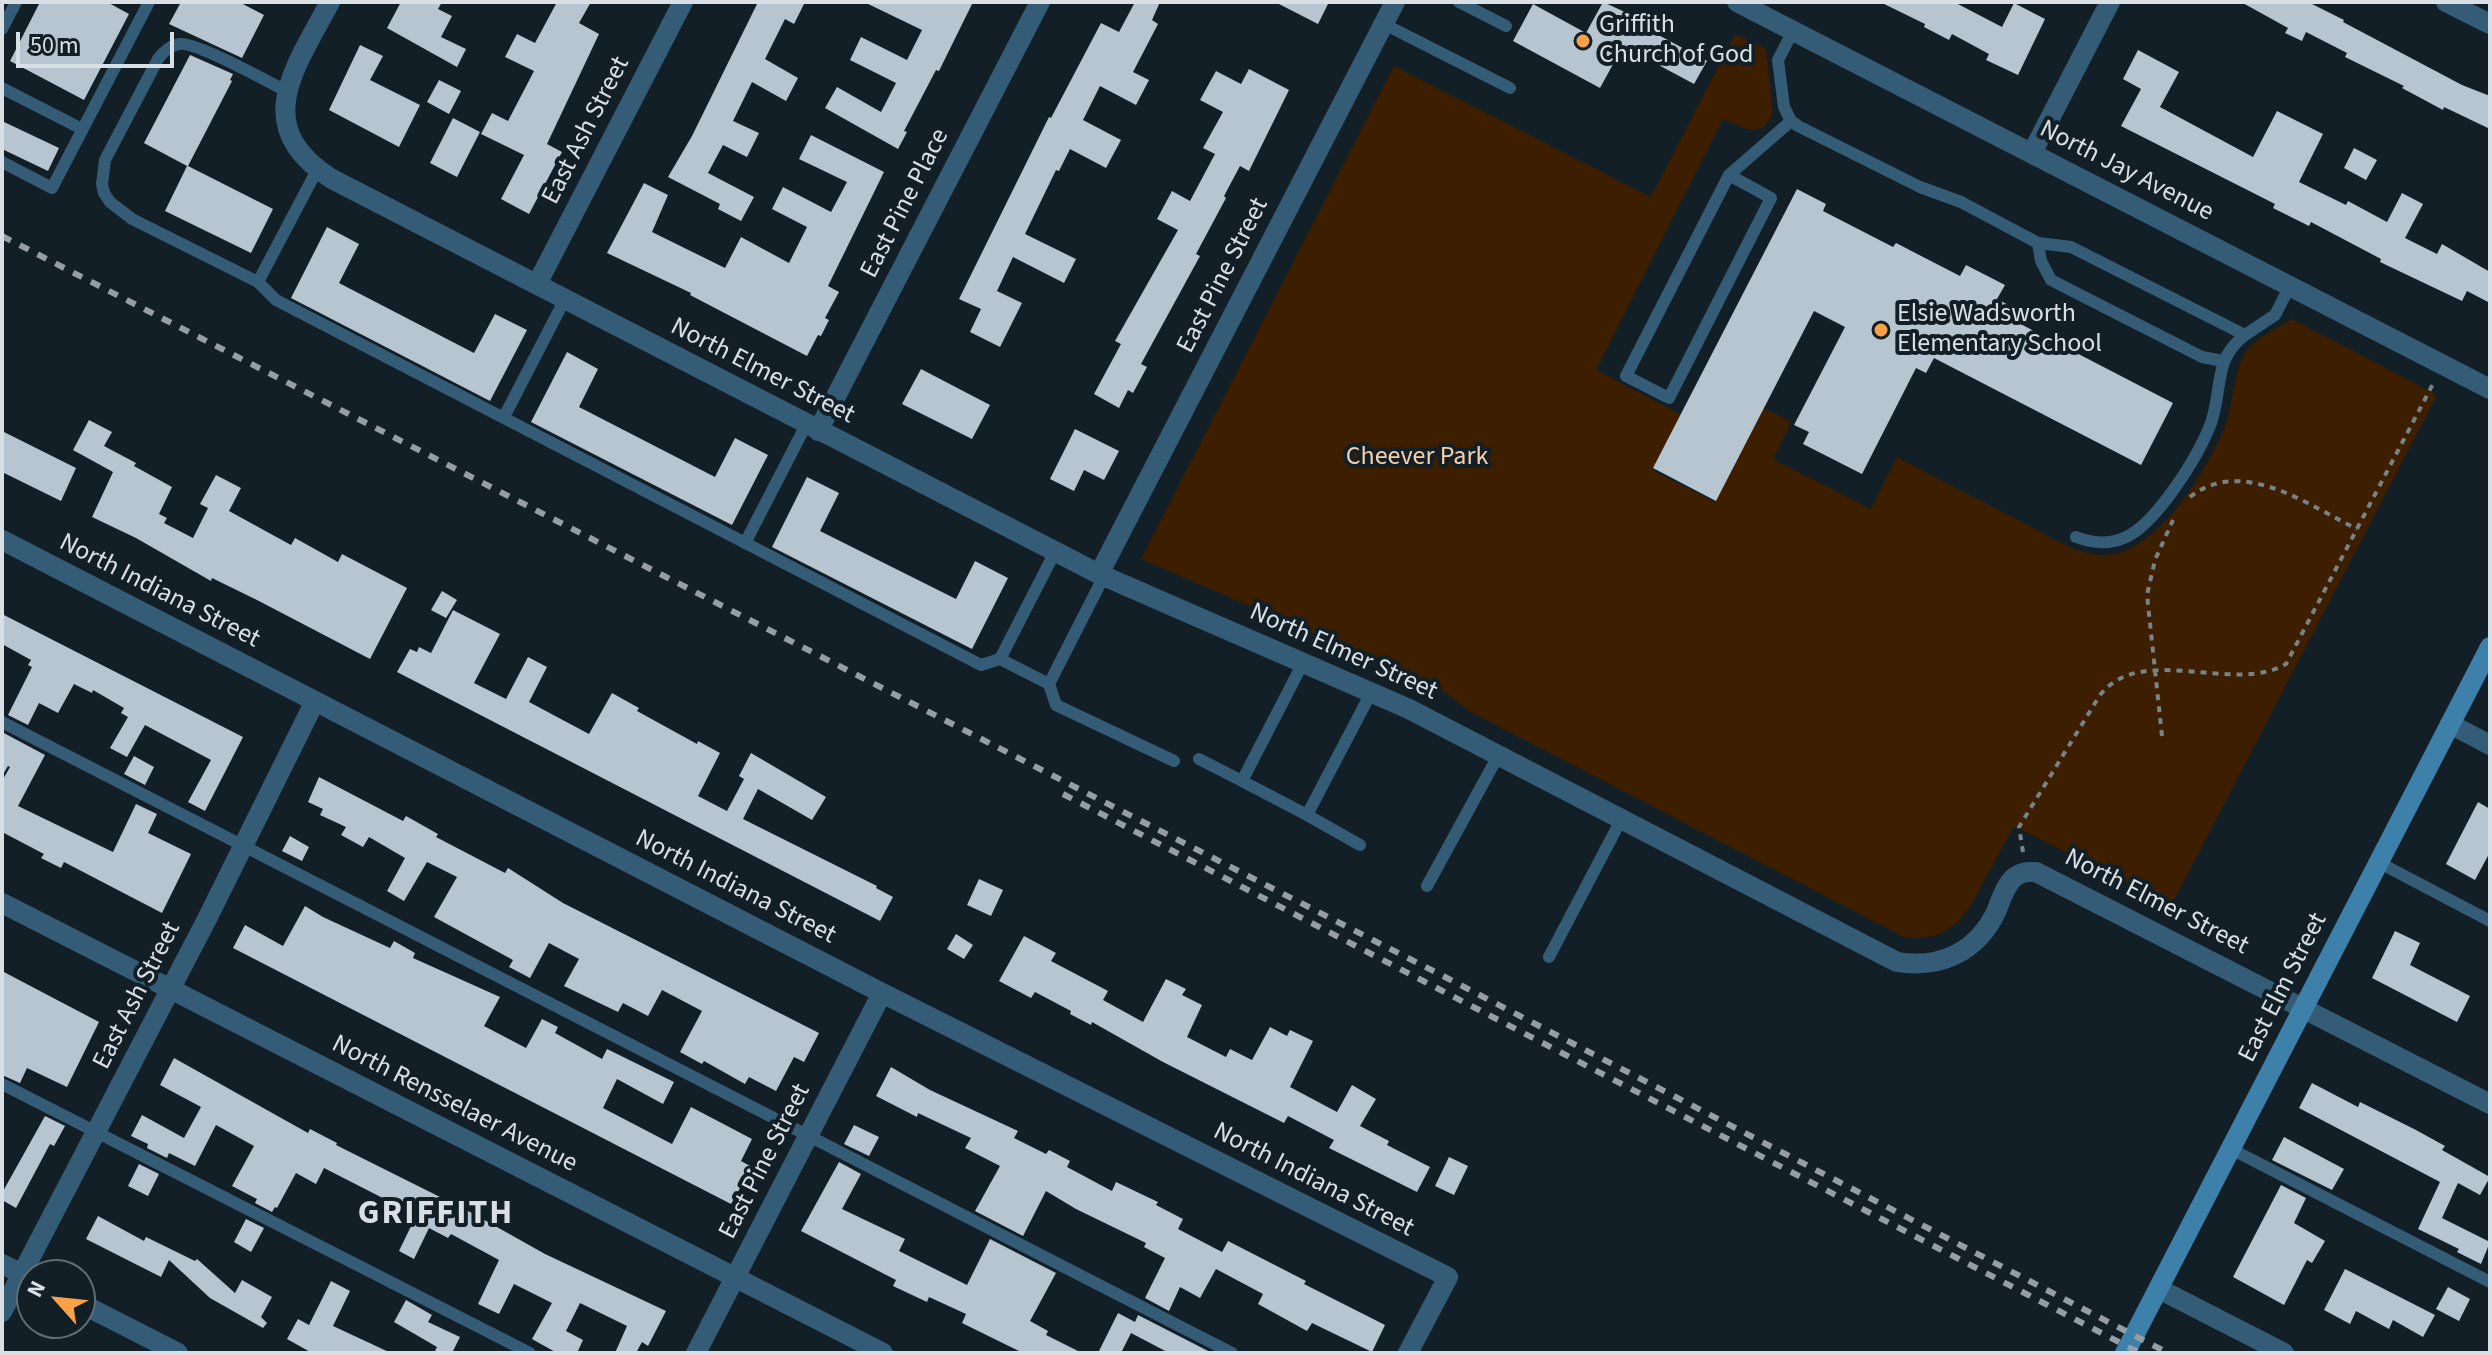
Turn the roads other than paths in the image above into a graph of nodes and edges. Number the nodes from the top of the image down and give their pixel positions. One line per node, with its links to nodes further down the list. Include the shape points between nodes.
1 (16, 2): 14 (lane)
2 (149, 2): 20 (lane)
3 (330, 2): 18 (street, North Elmer Street)
4 (683, 2): 27 (street, East Ash Street)
5 (1040, 2): 34 (street, East Pine Place)
6 (1395, 2): 11 (street, East Pine Street)
7 (1459, 2): 13 (lane)
8 (1737, 2): 15 (street, North Jay Avenue)
9 (2110, 2): 21 (street)
10 (2446, 2): 12 (street)
11 (1384, 24): 17 (lane); 39 (street, East Pine Street)
12 (2490, 24)
13 (1506, 26)
14 (2, 29)
15 (1793, 31): 19 (lane, via 1778,60); 21 (street, North Jay Avenue)
16 (2, 88): 20 (lane)
17 (1510, 88)
18 (286, 91): 23 (street, North Elmer Street, via 289,136); 26 (lane, via 195,46 169,47 158,59 103,172 104,193 119,211)
19 (1791, 121): 24 (lane); 25 (lane)
20 (82, 129): 22 (lane, via 52,188)
21 (2032, 153): 28 (street, North Jay Avenue)
22 (2, 162)
23 (317, 170): 26 (lane); 27 (street, North Elmer Street)
24 (1729, 175): 24 (lane, via 1626,376 1669,398 1771,198)
25 (2038, 243): 30 (lane, via 2071,247); 31 (lane, via 2051,280 2202,357)
26 (258, 282): 33 (lane, via 276,300)
27 (537, 284): 29 (street, North Elmer Street)
28 (2290, 286): 30 (lane, via 2275,315); 32 (street, North Jay Avenue)
29 (565, 299): 33 (lane); 34 (street, North Elmer Street)
30 (2245, 335): 31 (lane)
31 (2223, 361): 35 (lane, via 2206,434 2180,480 2146,522 2111,542)
32 (2490, 389)
33 (504, 417): 37 (lane)
34 (812, 428): 37 (lane); 38 (street, North Elmer Street)
35 (2076, 537)
36 (2, 540): 45 (street, North Indiana Street)
37 (745, 543): 41 (lane, via 981,665)
38 (1055, 552): 39 (street, North Elmer Street); 41 (lane)
39 (1102, 575): 42 (street, North Elmer Street); 43 (lane)
40 (2490, 647): 47 (street, East Elm Street)
41 (1000, 659): 43 (lane)
42 (1303, 663): 44 (street, North Elmer Street); 52 (lane)
43 (1049, 684): 51 (lane, via 1056,705)
44 (1371, 693): 49 (street, North Elmer Street); 53 (lane)
45 (315, 701): 55 (street, East Ash Street); 63 (street, North Indiana Street)
46 (2, 722): 55 (lane)
47 (2450, 724): 48 (street); 57 (street, East Elm Street)
48 (2490, 745)
49 (1498, 756): 54 (street, North Elmer Street); 58 (lane)
50 (1199, 759): 52 (lane)
51 (1174, 761)
52 (1242, 781): 53 (lane)
53 (1307, 815): 56 (lane)
54 (1621, 820): 61 (lane); 64 (street, North Elmer Street, via 1886,957 1909,964 1942,961 1963,951 1986,929 2011,880 2027,871 2045,875)
55 (243, 845): 62 (street, East Ash Street); 68 (lane)
56 (1360, 845)
57 (2378, 862): 60 (lane); 64 (street, East Elm Street)
58 (1427, 886)
59 (2, 903): 62 (street, North Rensselaer Avenue)
60 (2490, 921)
61 (1549, 957)
62 (170, 990): 67 (street, East Ash Street); 71 (street, North Rensselaer Avenue)
63 (882, 993): 68 (street, East Pine Street); 82 (street, North Indiana Street, via 1448,1277)
64 (2304, 1009): 66 (street, North Elmer Street); 69 (street, East Elm Street)
65 (2, 1084): 67 (lane)
66 (2490, 1104)
67 (96, 1132): 70 (street, East Ash Street); 78 (lane)
68 (809, 1135): 71 (street, East Pine Street); 81 (lane)
69 (2231, 1149): 72 (lane); 73 (street, East Elm Street)
70 (35, 1259)
71 (735, 1277): 79 (street, East Pine Street); 80 (street, North Rensselaer Avenue)
72 (2490, 1282)
73 (2159, 1289): 83 (street, East Elm Street); 84 (street)
74 (16, 1292): 76 (street, East Ash Street)
75 (96, 1311): 77 (street)
76 (2, 1312)
77 (178, 1353)
78 (530, 1353)
79 (696, 1353)
80 (883, 1353)
81 (1232, 1353)
82 (1408, 1353)
83 (2125, 1353)
84 (2284, 1353)

